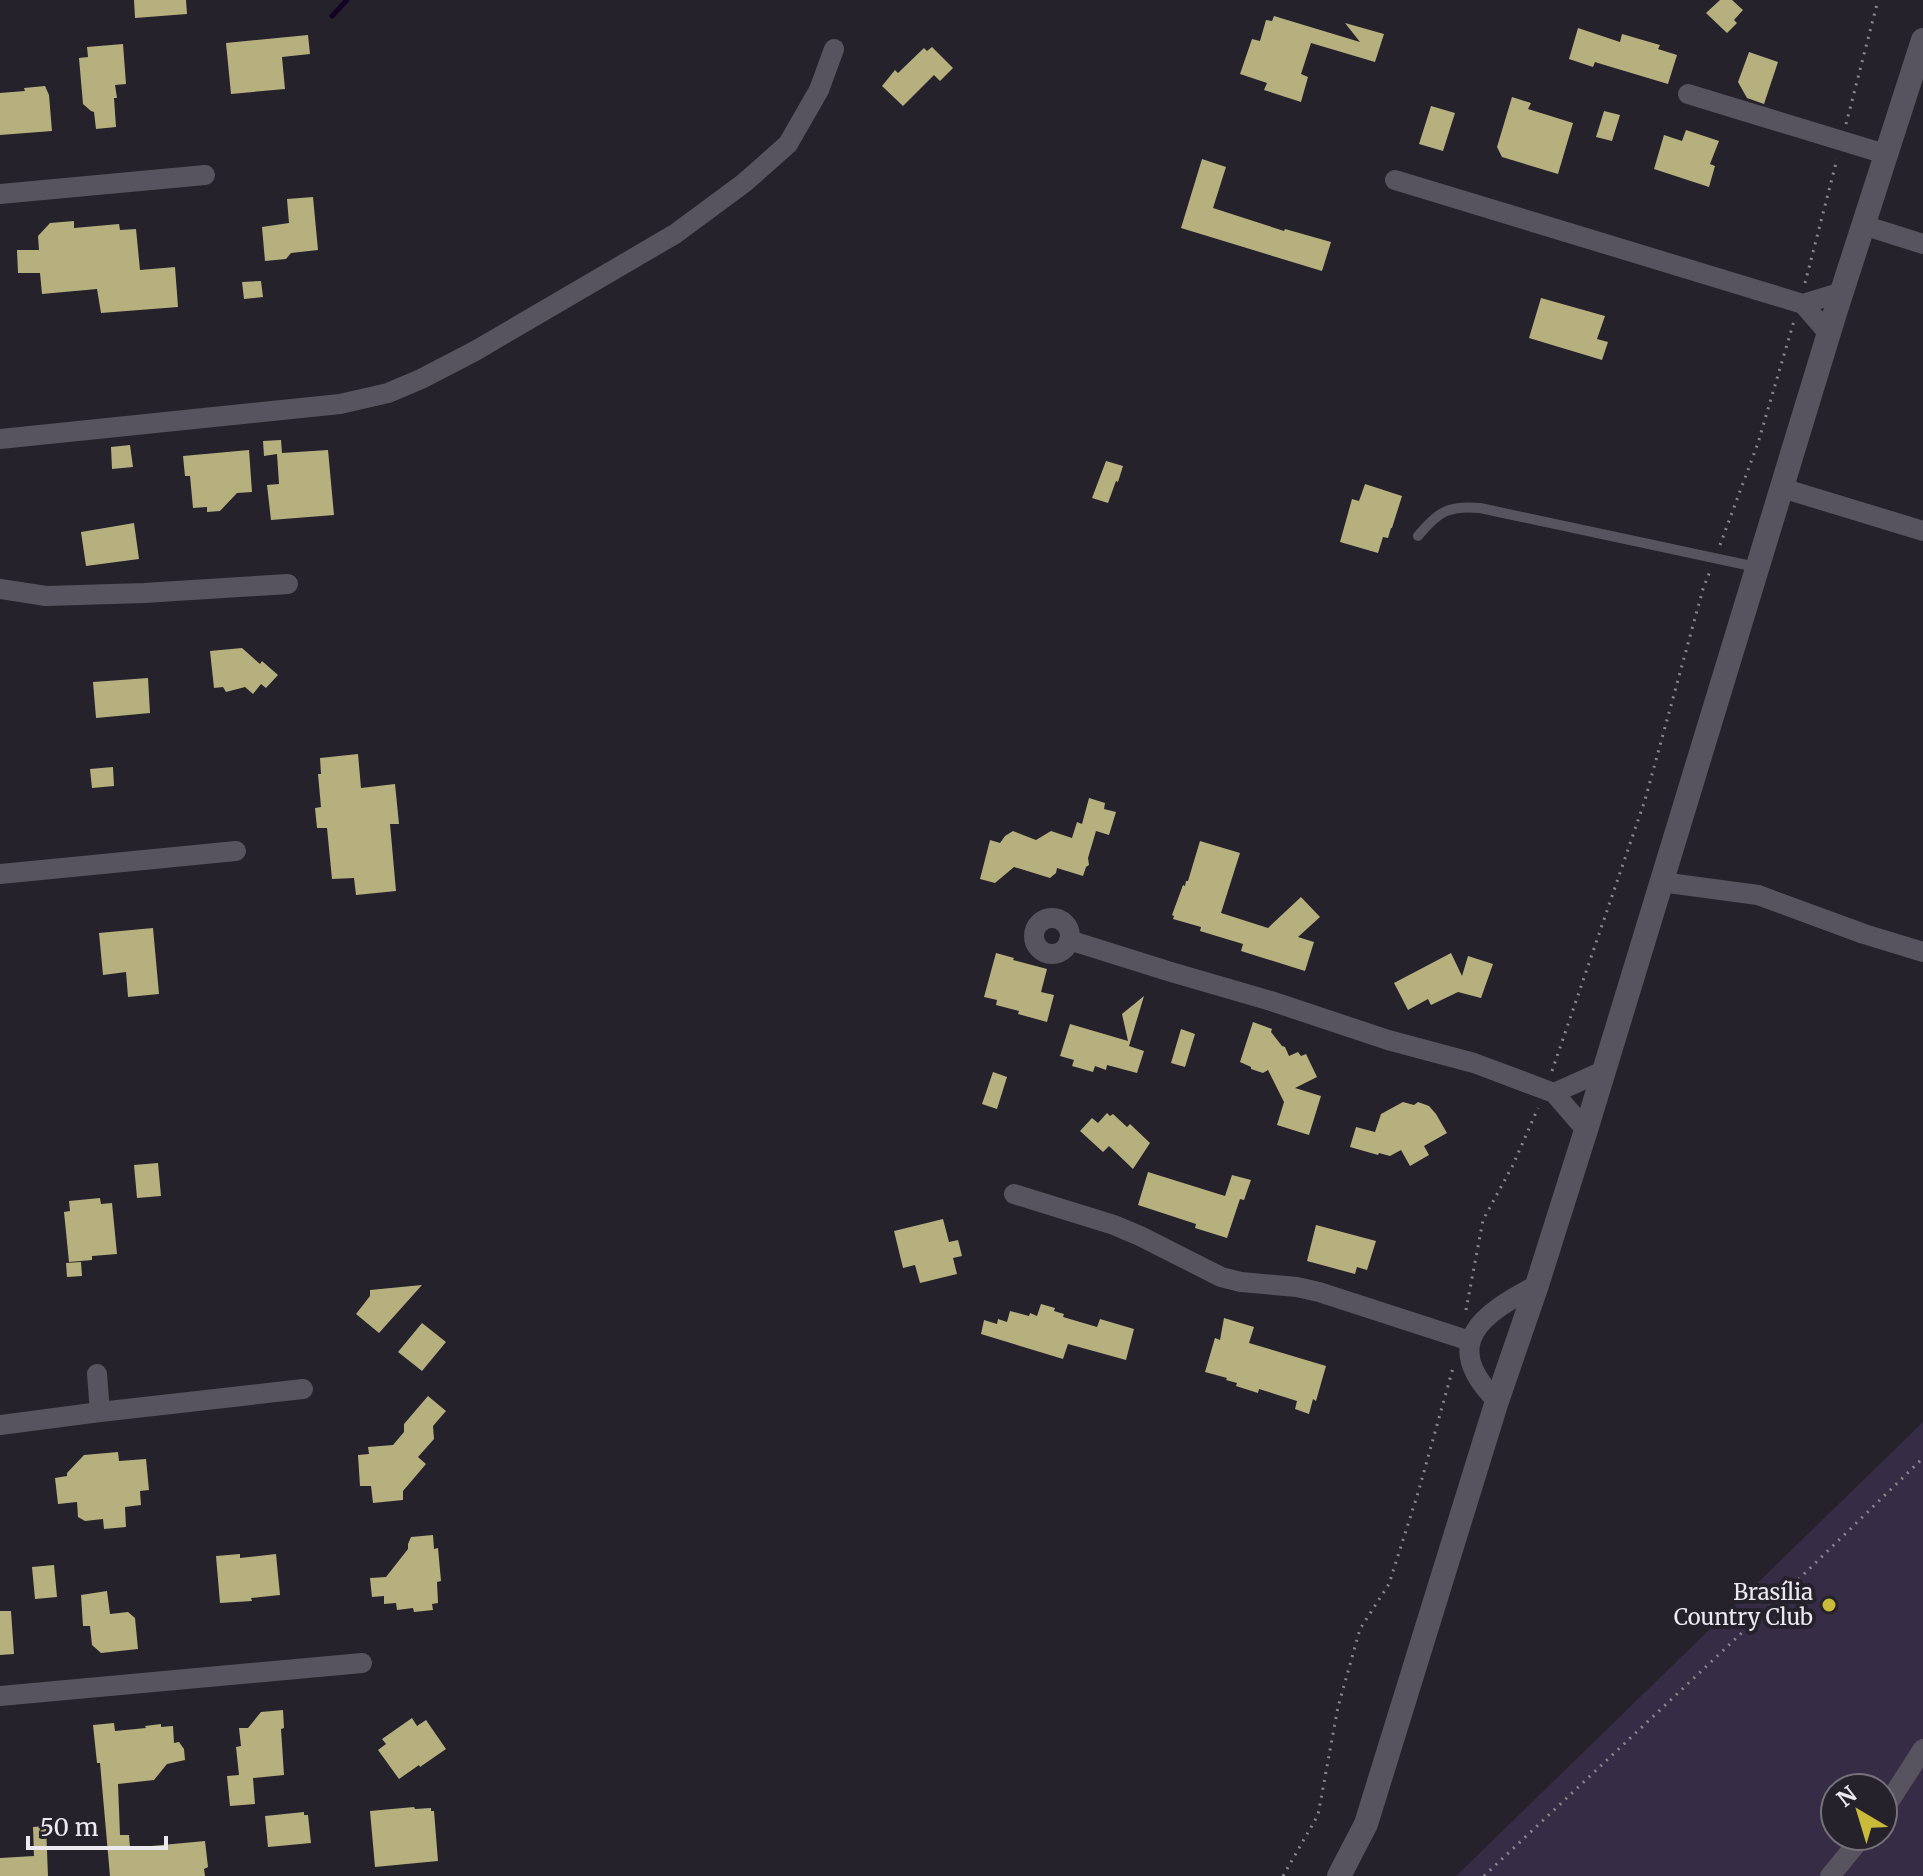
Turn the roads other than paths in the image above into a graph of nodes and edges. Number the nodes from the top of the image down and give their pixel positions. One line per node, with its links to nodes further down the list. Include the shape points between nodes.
1 (1923, 40): 4 (street)
2 (834, 49): 13 (street, via 819,90 788,144 744,183 675,234 421,379 340,404)
3 (1688, 94): 4 (street)
4 (1885, 154): 8 (street)
5 (205, 175): 7 (street)
6 (1395, 180): 11 (street)
7 (0, 194)
8 (1863, 225): 9 (street); 10 (street)
9 (1923, 244)
10 (1842, 292): 11 (street); 12 (street)
11 (1802, 304): 12 (street)
12 (1829, 334): 14 (street)
13 (0, 439)
14 (1782, 488): 15 (street); 17 (street)
15 (1923, 531)
16 (1418, 536): 17 (lane, via 1439,513 1465,506)
17 (1758, 568): 22 (street)
18 (288, 584): 19 (street, via 46,596)
19 (0, 589)
20 (236, 851): 21 (street)
21 (0, 874)
22 (1661, 882): 24 (street, via 1758,895); 25 (street)
23 (1069, 940): 26 (street, via 1474,1063)
24 (1923, 952)
25 (1603, 1071): 26 (street); 27 (street)
26 (1550, 1092): 27 (street)
27 (1586, 1130): 29 (street)
28 (1014, 1194): 30 (street, via 1114,1225 1221,1277 1319,1292)
29 (1537, 1285): 30 (street, via 1489,1316); 33 (street)
30 (1465, 1340): 33 (street, via 1476,1374)
31 (97, 1374): 34 (street)
32 (303, 1389): 34 (street)
33 (1497, 1401): 41 (street, via 1366,1824)
34 (100, 1412): 35 (street)
35 (0, 1425)
36 (362, 1663): 37 (street)
37 (0, 1696)
38 (1923, 1749): 39 (street)
39 (1899, 1786)
40 (1850, 1852): 42 (street)
41 (1339, 1876)
42 (1830, 1876)

